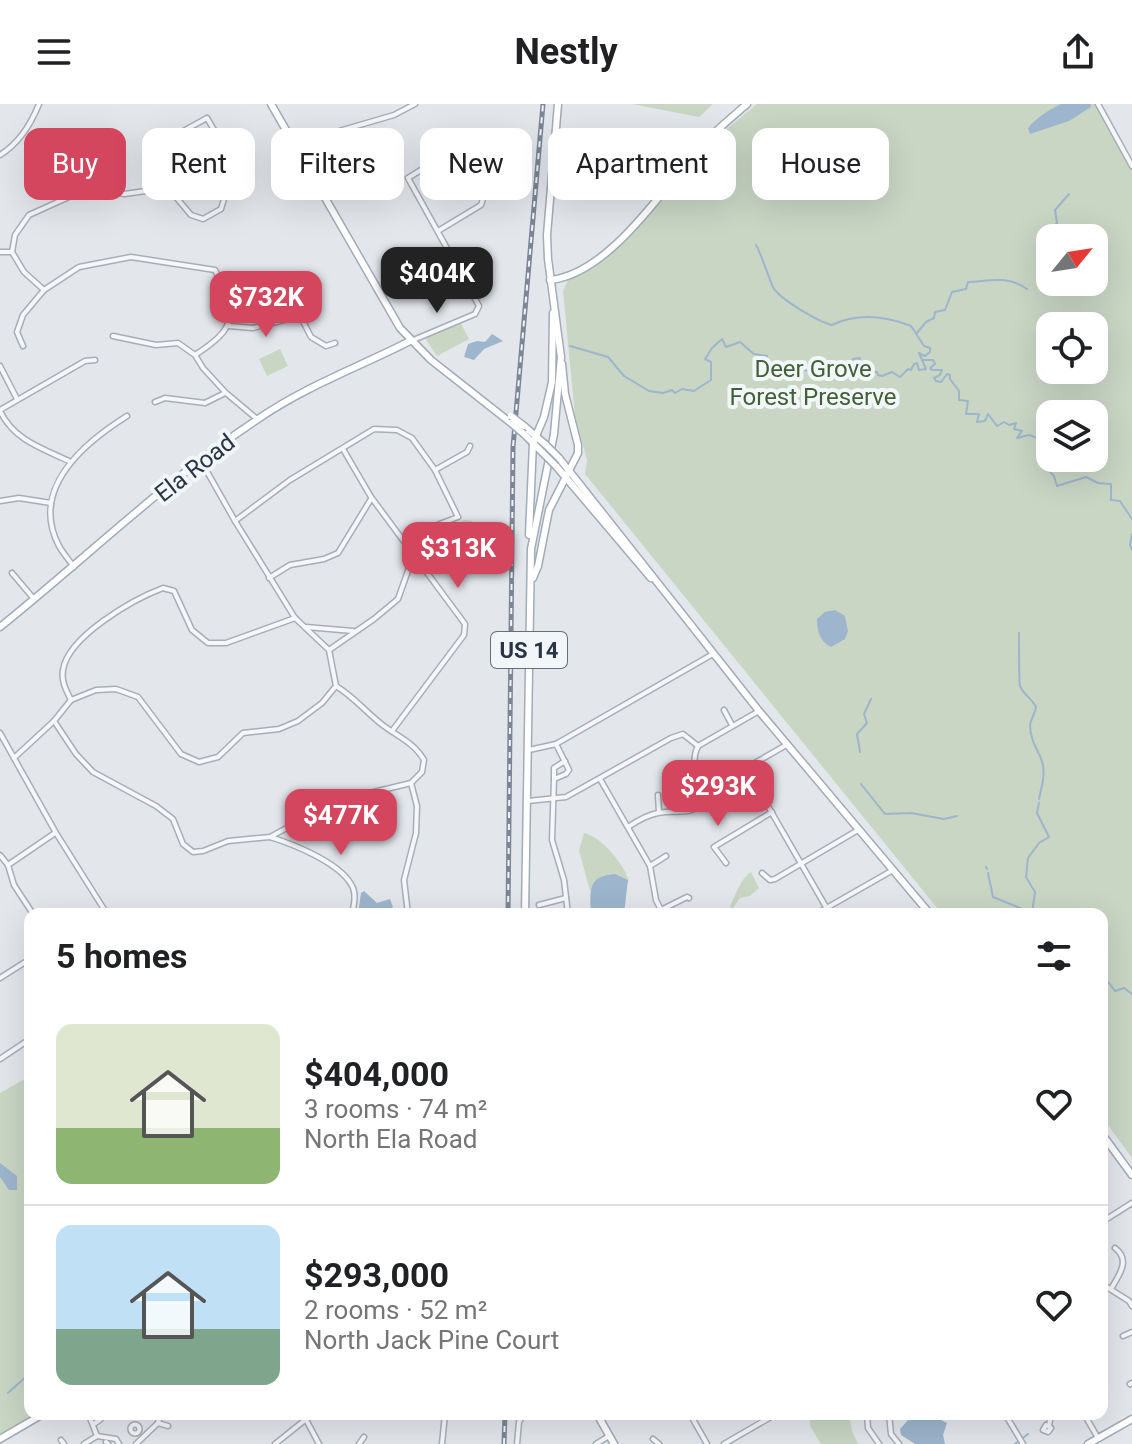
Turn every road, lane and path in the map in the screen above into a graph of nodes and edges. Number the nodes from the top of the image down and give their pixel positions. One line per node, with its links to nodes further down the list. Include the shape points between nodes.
1 (39, 104): 10 (street, via 22,134)
2 (271, 104): 7 (main road)
3 (415, 104): 8 (street)
4 (747, 104): 9 (main road)
5 (1098, 104): 11 (street)
6 (558, 106): 20 (main road, US 14, via 547,235)
7 (285, 128)
8 (349, 128)
9 (721, 128)
10 (0, 155)
11 (1132, 166)
12 (164, 185): 12 (street, via 147,154 207,118 231,164 221,209 203,219 191,215)
13 (142, 192): 18 (street, via 124,194 91,187 29,215 15,235)
14 (326, 200): 26 (main road)
15 (658, 200): 20 (main road, via 632,230 589,264)
16 (438, 231): 16 (street, via 478,209 483,199 485,133 408,178); 26 (street, via 479,310)
17 (0, 252): 18 (street)
18 (12, 252): 21 (street)
19 (289, 277): 23 (street, via 285,286)
20 (550, 280): 22 (main road, US 14)
21 (44, 290): 24 (street, via 79,267 118,258 215,270 230,312); 28 (street, via 23,315 17,332)
22 (553, 294): 30 (main road, US 14); 38 (main road, via 553,373)
23 (300, 316): 24 (street, via 253,328); 27 (street, via 311,337 326,346)
24 (229, 326): 29 (street)
25 (113, 336): 29 (street, via 147,345 178,343)
26 (410, 341): 39 (main road, Ela Road, via 324,380); 40 (main road, bridge)
27 (335, 343)
28 (23, 346)
29 (195, 355): 33 (street)
30 (561, 357): 47 (main road, via 578,445); 54 (main road, US 14, via 557,412)
31 (95, 360): 34 (street)
32 (0, 366): 34 (street)
33 (226, 393): 35 (street, via 205,403 165,398); 39 (street)
34 (17, 399): 36 (street)
35 (155, 402)
36 (0, 411): 44 (street, via 22,439)
37 (127, 416): 44 (street)
38 (544, 417): 40 (main road); 41 (main road)
39 (257, 419): 45 (main road, Ela Road)
40 (524, 430): 41 (main road)
41 (535, 439): 47 (main road, bridge); 54 (main road)
42 (470, 446): 46 (street)
43 (343, 449): 46 (street, via 374,429 397,430 412,438); 50 (street); 53 (street)
44 (69, 461): 52 (street)
45 (201, 461): 53 (street); 56 (main road, Ela Road)
46 (435, 470): 55 (street, via 458,517 429,528)
47 (568, 474): 48 (main road); 49 (main road); 60 (main road)
48 (574, 488): 49 (main road); 60 (main road)
49 (556, 494): 59 (main road)
50 (371, 497): 55 (street); 58 (street, via 338,553 290,565)
51 (0, 501): 52 (street)
52 (51, 503): 56 (street, via 59,546)
53 (235, 521): 58 (street)
54 (531, 549): 59 (main road, US 14)
55 (413, 553): 65 (street, via 398,599); 74 (street, via 465,624 464,635)
56 (74, 567): 61 (main road, Ela Road)
57 (12, 573): 61 (street)
58 (269, 578): 62 (street)
59 (530, 585): 79 (main road, US 14)
60 (662, 589): 67 (main road)
61 (34, 599): 64 (main road, Ela Road)
62 (295, 618): 63 (street); 69 (street, via 228,642 208,643 192,630 174,591 163,588 107,618 71,652 63,671)
63 (304, 626): 65 (street); 66 (street)
64 (0, 627)
65 (355, 631): 66 (street)
66 (329, 650): 68 (street)
67 (713, 654): 71 (main road); 76 (street)
68 (336, 686): 69 (street, via 298,721 243,733 205,762 181,754 144,702 132,694 101,689); 74 (street)
69 (71, 700): 72 (street)
70 (724, 710): 73 (street)
71 (759, 711): 73 (street); 77 (main road)
72 (54, 721): 80 (street); 93 (street, via 93,772 173,819 186,848 203,851 228,841)
73 (732, 725): 78 (street)
74 (392, 731): 84 (street, via 417,748 424,760 422,772)
75 (0, 733): 80 (street)
76 (556, 744): 79 (street); 81 (street)
77 (788, 744): 89 (street, via 746,768); 91 (main road)
78 (698, 746): 83 (street, via 683,734 671,738); 88 (street, via 693,760 707,799 690,812)
79 (529, 750): 87 (main road, US 14)
80 (14, 758): 92 (street)
81 (565, 761): 82 (street, via 554,768); 82 (street, via 569,770)
82 (554, 779): 86 (street)
83 (600, 779): 86 (street); 90 (street)
84 (411, 783): 93 (street, via 337,801); 108 (street, via 417,806 404,880)
85 (658, 795): 88 (street)
86 (553, 800): 87 (street); 102 (street, via 552,840)
87 (528, 801): 109 (main road, US 14)
88 (659, 812): 90 (street)
89 (772, 812): 96 (street, via 714,847); 97 (street)
90 (628, 827): 99 (street)
91 (860, 828): 97 (street); 100 (main road)
92 (56, 833): 98 (street); 106 (street)
93 (270, 837): 107 (street, via 297,845 339,872 352,885)
94 (0, 855): 98 (street)
95 (666, 856): 99 (street)
96 (726, 863)
97 (802, 864): 101 (street, via 775,879); 113 (street)
98 (8, 865): 105 (street)
99 (650, 866): 111 (street)
100 (894, 870): 114 (street); 115 (main road)
101 (762, 873)
102 (566, 898): 104 (street); 110 (street)
103 (689, 898): 112 (street)
104 (539, 905)
105 (29, 908)
106 (103, 908)
107 (354, 908)
108 (407, 908)
109 (525, 908)
110 (567, 908)
111 (660, 908)
112 (669, 908)
113 (826, 908)
114 (834, 908)
115 (925, 908)
116 (24, 963): 117 (street)
117 (0, 978)
118 (24, 1043): 119 (street)
119 (0, 1059)
120 (1108, 1142): 121 (main road)
121 (1132, 1175)
122 (1132, 1202): 123 (street)
123 (1108, 1218)
124 (1115, 1248): 126 (street, via 1124,1260)
125 (1108, 1287): 126 (street)
126 (1111, 1289): 127 (street)
127 (1132, 1306)
128 (1132, 1332): 129 (street)
129 (1123, 1336)
130 (1132, 1419): 155 (main road)
131 (33, 1420): 156 (main road)
132 (91, 1420): 147 (street)
133 (100, 1420): 147 (street)
134 (159, 1420): 146 (street)
135 (305, 1420): 161 (street); 162 (street)
136 (444, 1420): 164 (street)
137 (520, 1420): 165 (street)
138 (600, 1420): 153 (main road)
139 (693, 1420): 169 (street)
140 (762, 1420): 170 (street)
141 (867, 1420): 171 (street)
142 (890, 1420): 172 (street)
143 (1009, 1420): 173 (street)
144 (1050, 1420): 149 (street)
145 (1088, 1420): 155 (street)
146 (158, 1423): 148 (street); 152 (street)
147 (94, 1424): 151 (street)
148 (168, 1426)
149 (1049, 1426)
150 (139, 1431): 152 (street)
151 (97, 1436): 158 (street); 159 (street)
152 (146, 1436): 160 (street)
153 (609, 1436): 166 (street); 167 (main road)
154 (364, 1437): 163 (street)
155 (1098, 1438): 174 (main road)
156 (0, 1439)
157 (653, 1439): 168 (street)
158 (88, 1443)
159 (119, 1444)
160 (136, 1444)
161 (275, 1444)
162 (319, 1444)
163 (359, 1444)
164 (442, 1444)
165 (517, 1444)
166 (596, 1444)
167 (614, 1444)
168 (659, 1444)
169 (707, 1444)
170 (724, 1444)
171 (879, 1444)
172 (899, 1444)
173 (1023, 1444)
174 (1088, 1444)

